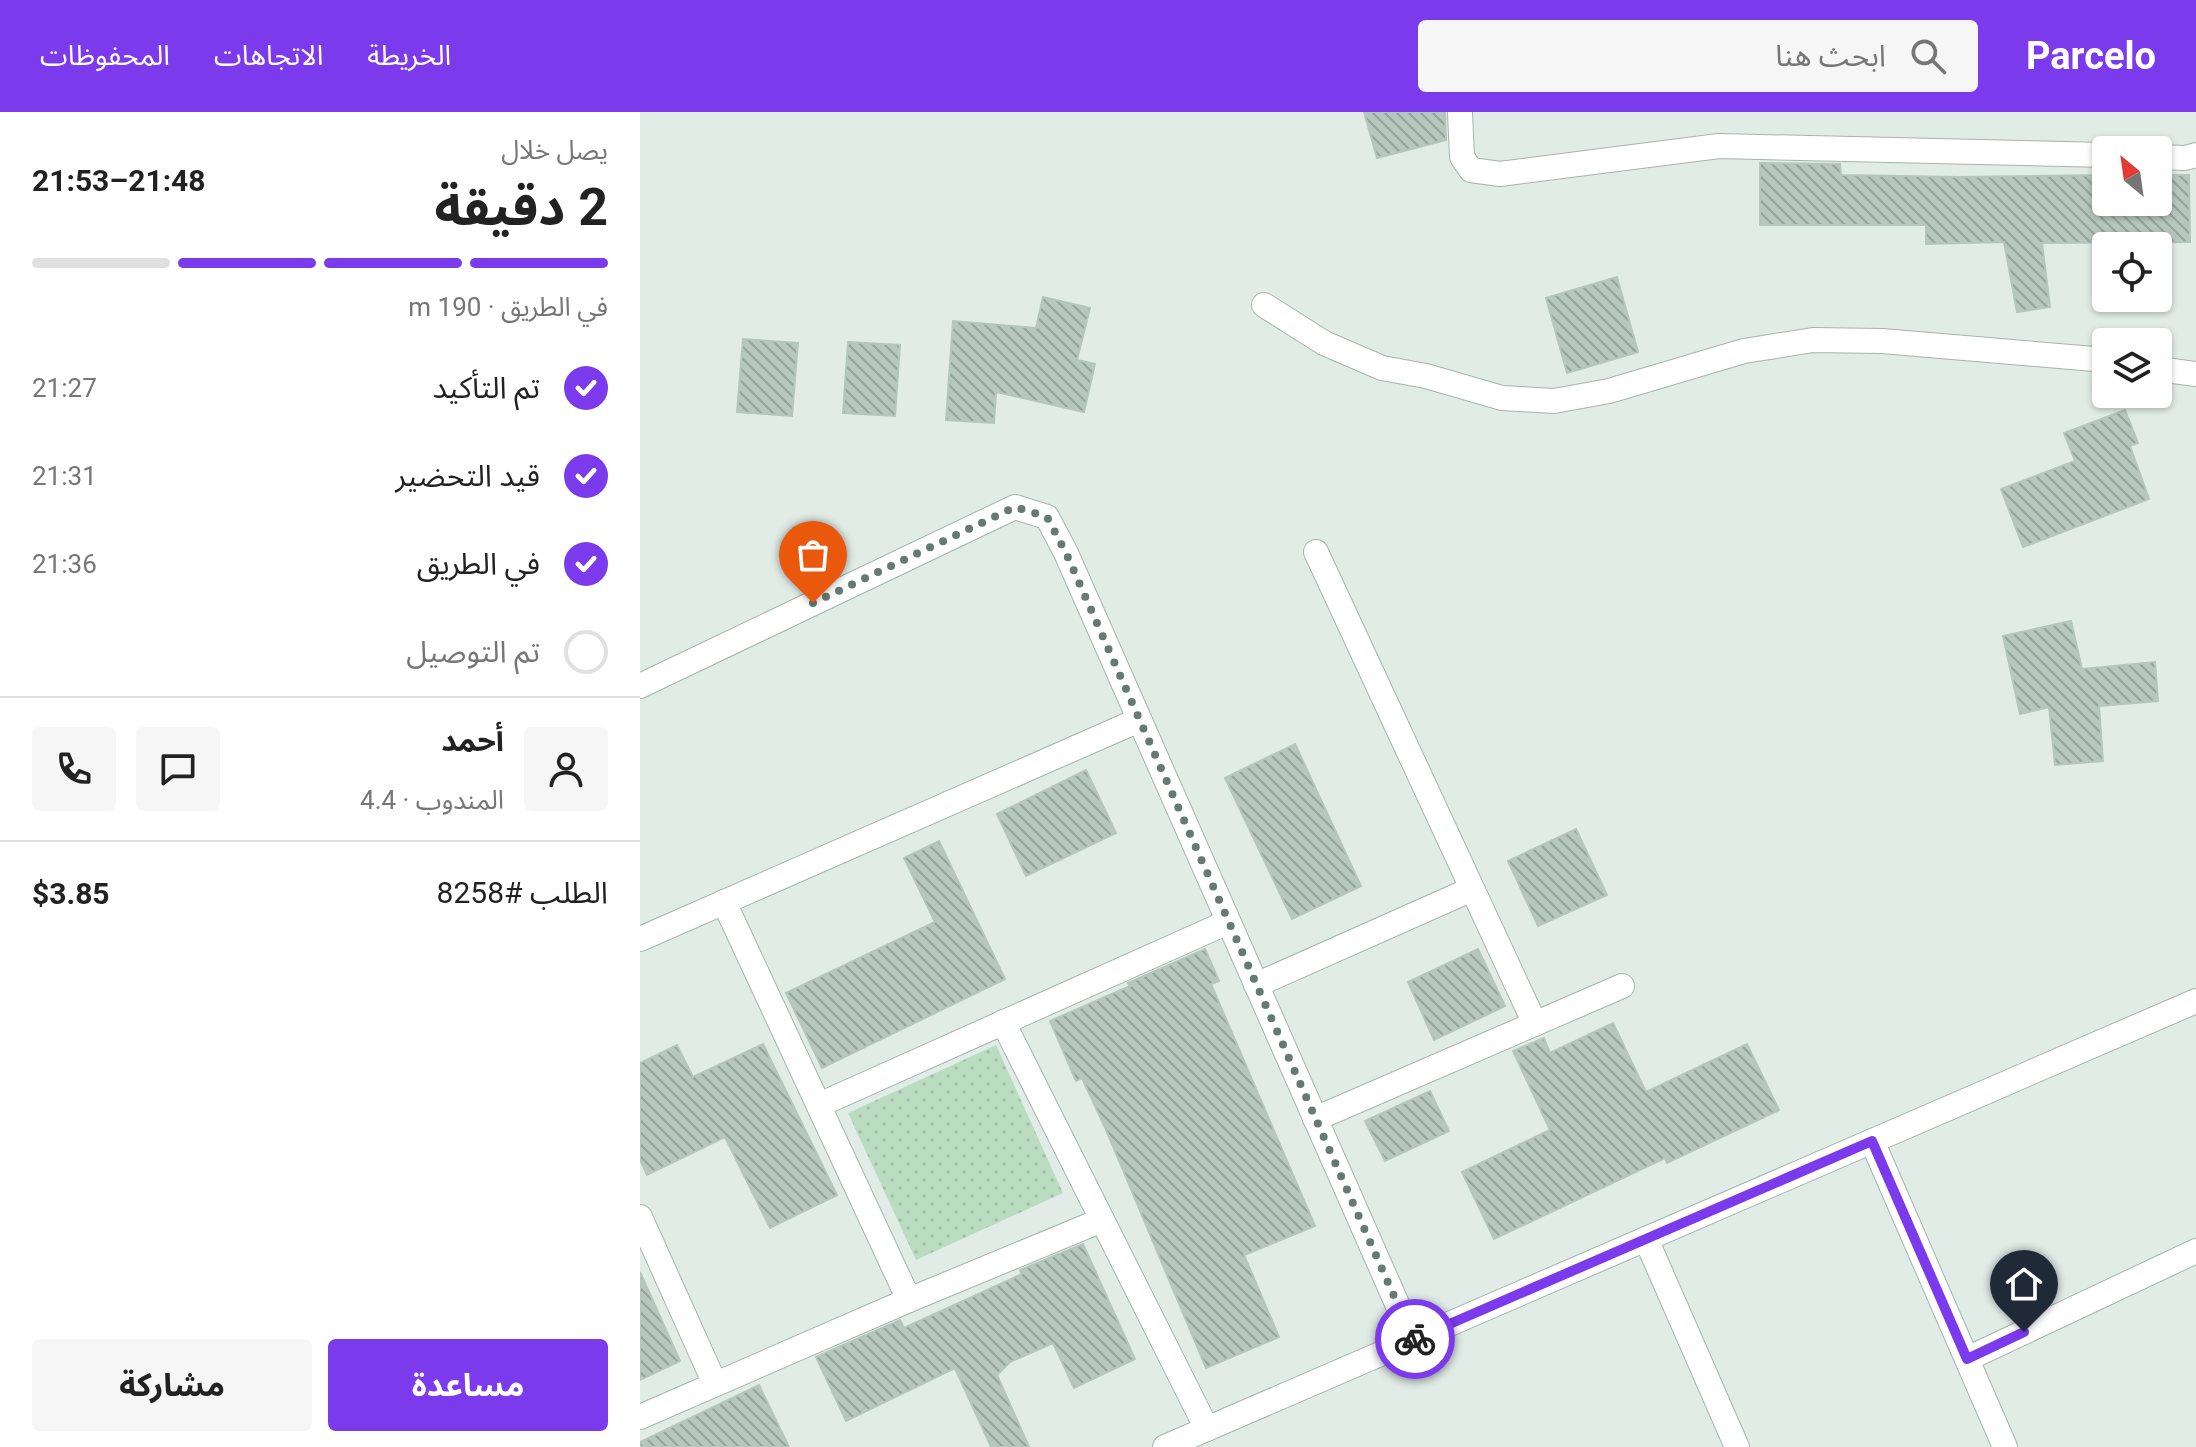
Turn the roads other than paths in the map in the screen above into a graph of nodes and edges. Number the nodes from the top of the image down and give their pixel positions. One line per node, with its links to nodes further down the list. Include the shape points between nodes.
1 (1460, 112): 2 (street, via 1462,157 1471,170 1500,174 1719,146)
2 (2092, 155)
3 (2196, 155): 4 (street)
4 (2172, 158)
5 (1264, 305): 6 (street, via 1324,343 1382,368 1502,398 1554,401 1609,391 1744,351 1813,340)
6 (2092, 359)
7 (2172, 371): 8 (street)
8 (2196, 374)
9 (1316, 552): 12 (street)
10 (640, 686): 11 (street, via 1015,507 1047,517)
11 (1139, 720): 13 (street); 14 (street)
12 (1472, 889): 16 (street); 20 (street)
13 (724, 902): 15 (street); 21 (street)
14 (1228, 922): 16 (street); 19 (street)
15 (640, 939)
16 (1256, 985): 22 (street)
17 (1622, 986): 20 (street)
18 (2196, 1001): 23 (street)
19 (1003, 1022): 21 (street); 25 (street)
20 (1535, 1024): 22 (street)
21 (819, 1105): 28 (street)
22 (1315, 1119): 29 (street)
23 (1872, 1141): 26 (street); 30 (street)
24 (640, 1217): 31 (street)
25 (1102, 1220): 28 (street); 33 (street)
26 (1646, 1239): 29 (street); 35 (street)
27 (2196, 1251): 30 (street)
28 (909, 1300): 31 (street)
29 (1413, 1340): 33 (street)
30 (1967, 1359): 36 (street)
31 (715, 1384): 32 (street)
32 (640, 1417)
33 (1207, 1429): 34 (street)
34 (1165, 1447)
35 (1737, 1447)
36 (2005, 1447)

